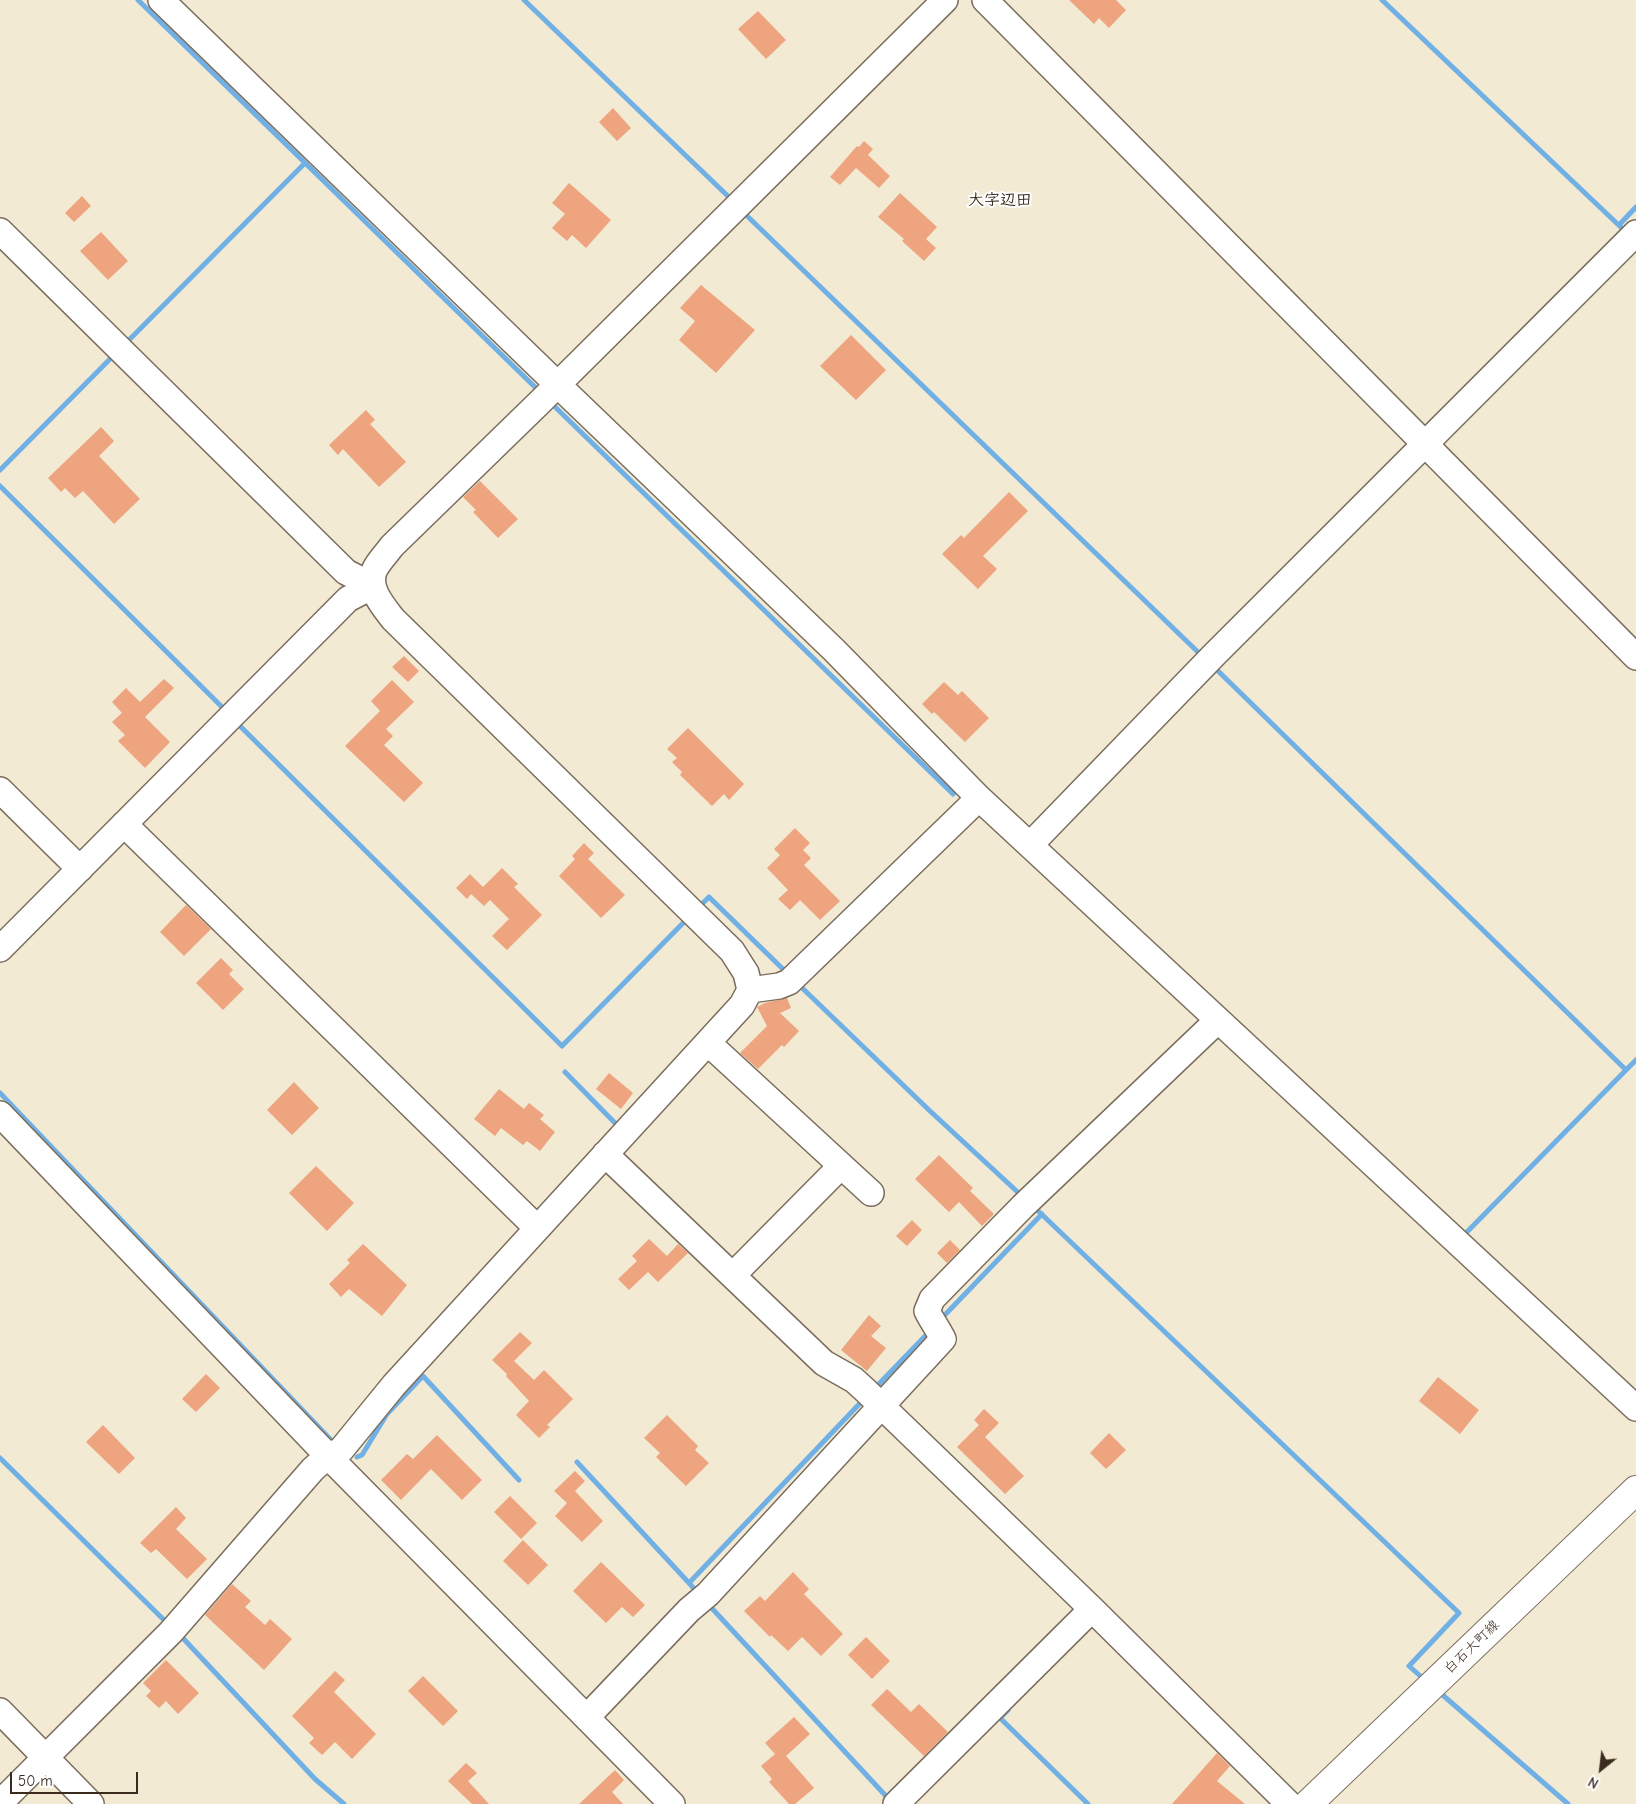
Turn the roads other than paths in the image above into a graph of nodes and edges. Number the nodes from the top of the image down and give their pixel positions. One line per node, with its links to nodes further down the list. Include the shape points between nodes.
1 (161, 0): 6 (street)
2 (945, 0): 6 (street)
3 (984, 0): 7 (street)
4 (0, 231): 8 (street, via 346,572)
5 (1629, 240): 7 (street)
6 (549, 393): 8 (street, via 392,546 374,570); 11 (street, via 827,643)
7 (1426, 445): 9 (street); 13 (street, via 1208,661)
8 (373, 586): 12 (street, via 348,599); 16 (street, via 378,600 394,619 732,951 746,974)
9 (1636, 657)
10 (0, 790): 14 (street)
11 (979, 798): 13 (street); 16 (street, via 793,978 779,986)
12 (124, 824): 14 (street); 23 (street)
13 (1030, 845): 17 (street)
14 (80, 869): 15 (street)
15 (0, 949)
16 (750, 990): 18 (street, via 742,1005)
17 (1218, 1020): 25 (street, via 932,1298 927,1311 943,1339); 26 (street)
18 (708, 1043): 20 (street); 21 (street)
19 (0, 1114): 27 (street)
20 (615, 1144): 23 (street); 24 (street)
21 (841, 1166): 22 (street); 24 (street)
22 (871, 1193)
23 (537, 1228): 27 (street, via 394,1385 341,1450)
24 (739, 1270): 25 (street, via 824,1363 854,1380)
25 (873, 1398): 29 (street); 31 (street, via 698,1602)
26 (1636, 1408)
27 (328, 1456): 31 (street); 32 (street, via 313,1469 174,1628)
28 (1633, 1498): 38 (main road, 白石大町線)
29 (1088, 1613): 36 (street); 37 (street)
30 (0, 1711): 32 (street)
31 (586, 1717): 35 (street)
32 (45, 1757): 33 (street); 34 (street)
33 (0, 1803)
34 (91, 1804)
35 (672, 1804)
36 (896, 1804)
37 (1289, 1804)
38 (1308, 1804)

